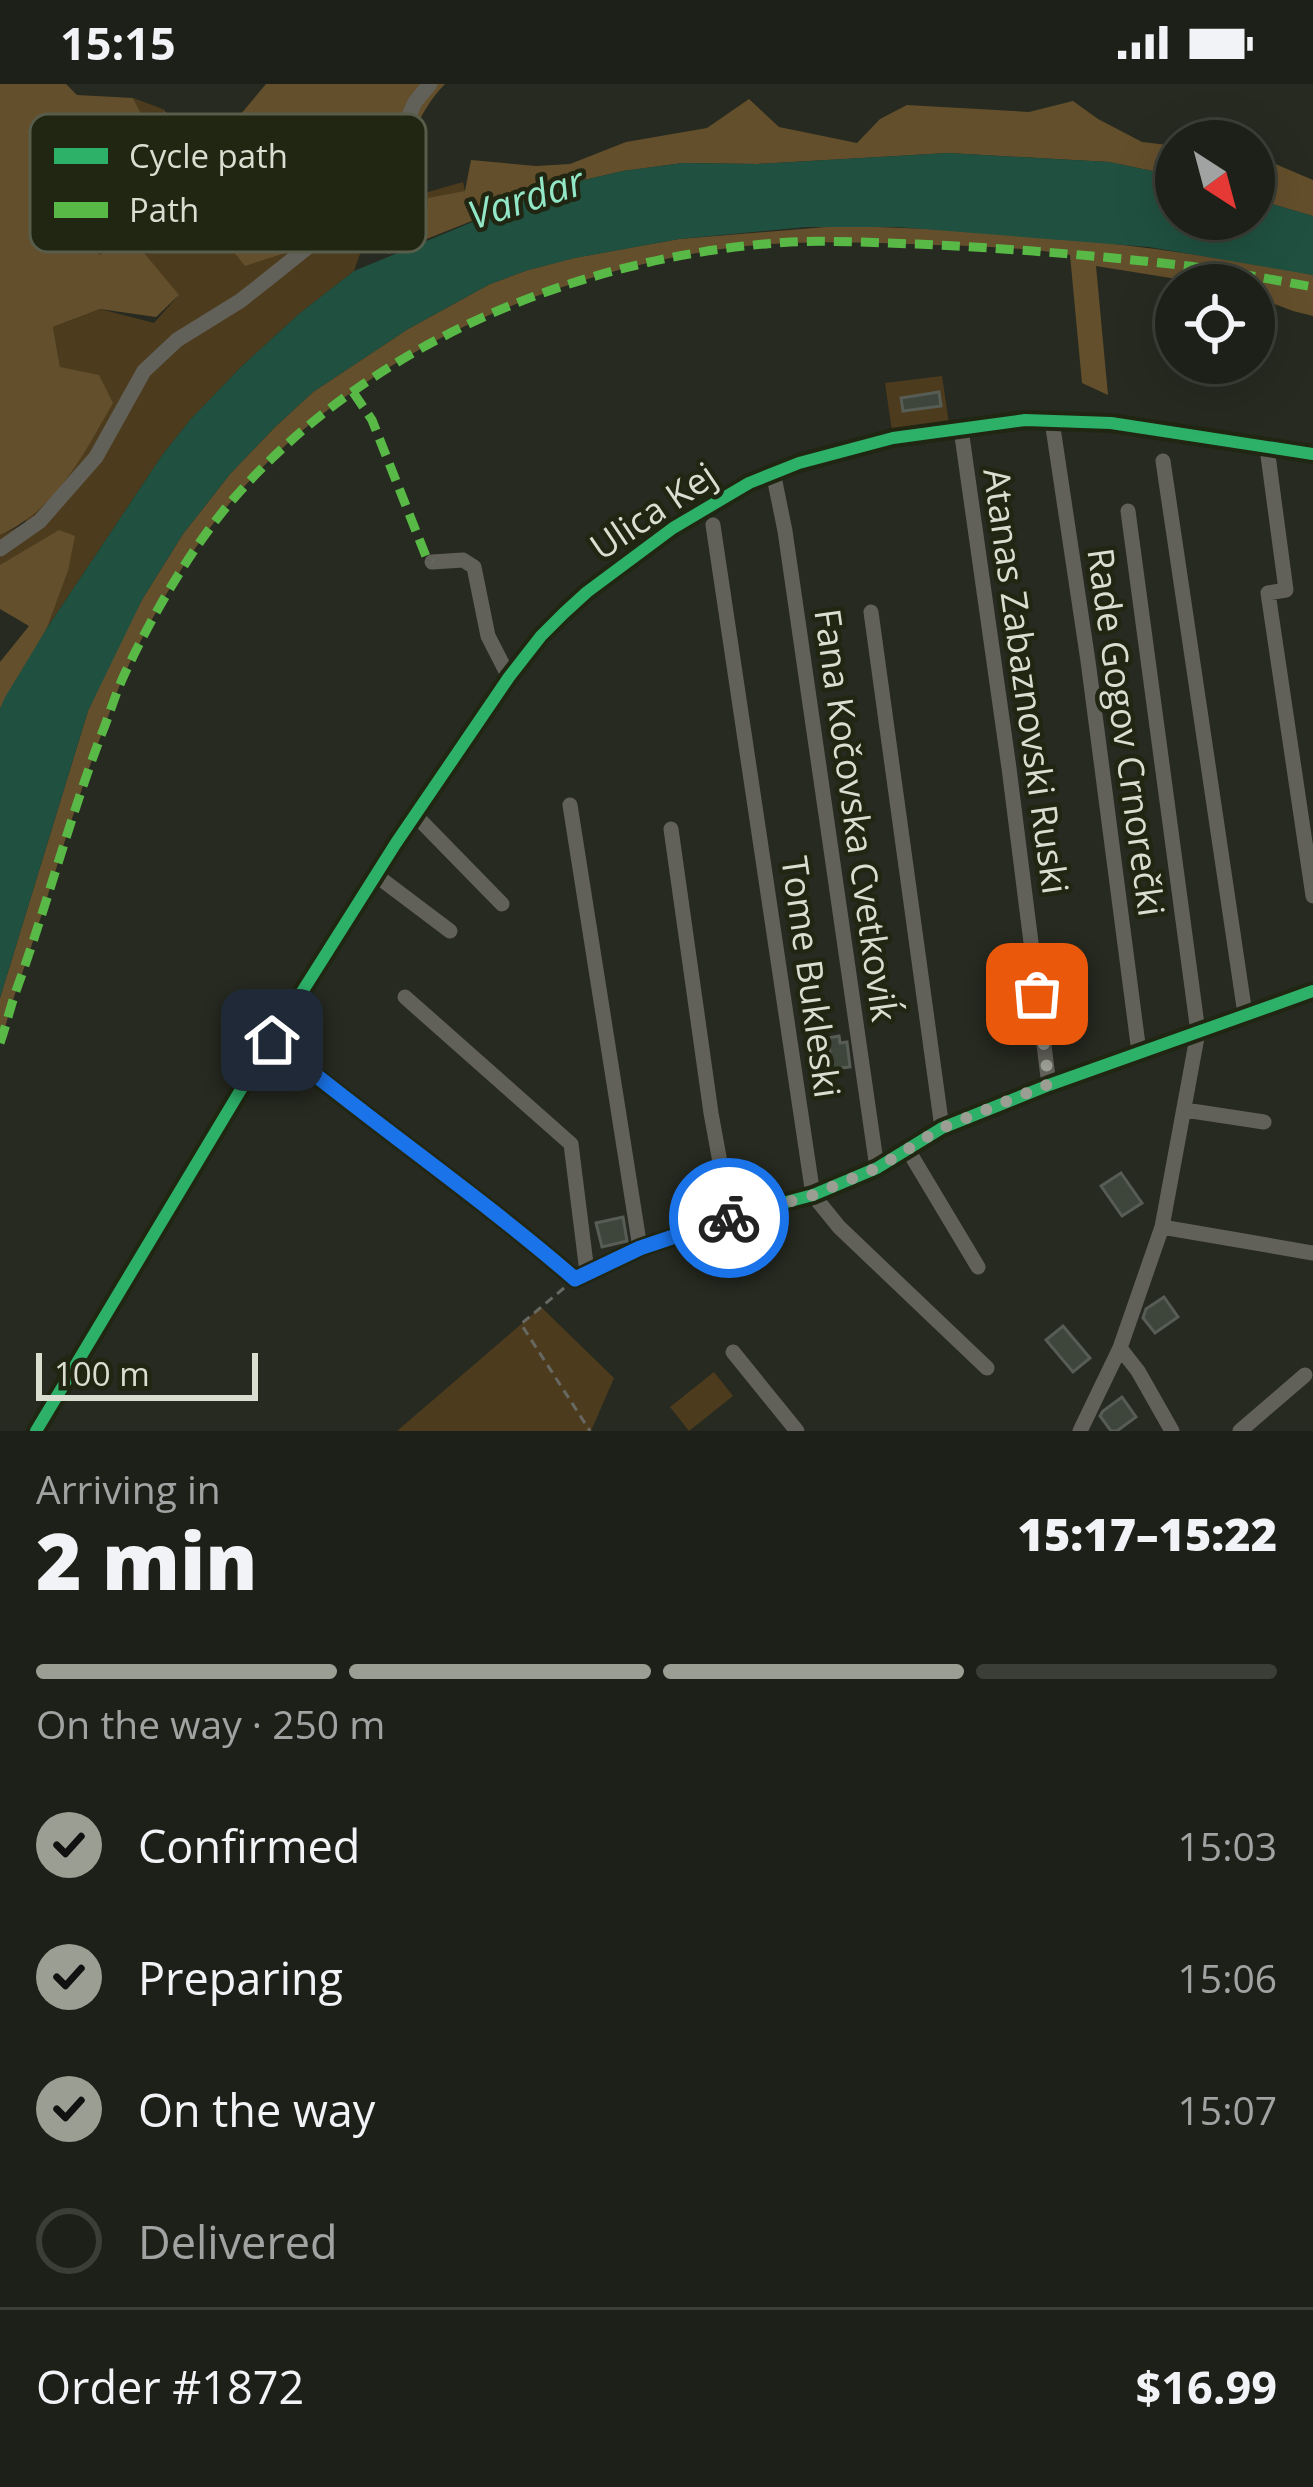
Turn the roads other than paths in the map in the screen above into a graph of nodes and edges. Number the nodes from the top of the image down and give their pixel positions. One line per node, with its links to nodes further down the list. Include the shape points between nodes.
1 (430, 84): 2 (street)
2 (411, 114)
3 (302, 252): 12 (street, via 144,371 96,458 40,521)
4 (1052, 421): 5 (street, Ulica Kej); 6 (street, Ulica Kej); 28 (street, Rade Gogov Crnorečki)
5 (961, 429): 9 (street, Ulica Kej, via 893,438); 29 (street, Atanas Zabaznovski Ruski)
6 (1268, 448): 7 (street, Ulica Kej); 20 (street, via 1286,590 1268,593)
7 (1313, 454)
8 (1163, 461): 25 (street)
9 (773, 472): 15 (street, Ulica Kej, via 673,528 587,592); 34 (street, Fana Kočovska Cvetkoviḱ)
10 (1128, 511): 26 (street)
11 (713, 525): 35 (street, Tome Bukleski)
12 (0, 549)
13 (432, 562): 15 (street, via 474,567 488,636)
14 (871, 612): 32 (street)
15 (509, 677): 17 (street, Ulica Kej)
16 (570, 805): 38 (street)
17 (415, 814): 19 (street, Ulica Kej); 21 (street)
18 (670, 829): 36 (street)
19 (377, 876): 22 (street); 27 (street, Ulica Kej)
20 (1313, 896)
21 (502, 904)
22 (449, 931)
23 (1313, 991): 25 (street)
24 (405, 997): 41 (street, via 571,1144)
25 (1245, 1014): 26 (street)
26 (1198, 1032): 28 (street); 30 (street)
27 (272, 1040): 41 (street); 46 (street, Ulica Kej)
28 (1139, 1052): 29 (street)
29 (1049, 1084): 32 (street)
30 (1185, 1110): 31 (street); 37 (street)
31 (1264, 1122)
32 (942, 1128): 33 (street)
33 (908, 1150): 34 (street); 40 (street)
34 (877, 1168): 35 (street)
35 (813, 1195): 36 (street); 44 (street)
36 (730, 1217): 38 (street)
37 (1162, 1227): 39 (street); 42 (street)
38 (640, 1248): 41 (street)
39 (1313, 1253)
40 (977, 1267)
41 (581, 1275)
42 (1120, 1348): 48 (street); 49 (street)
43 (733, 1352): 47 (street)
44 (987, 1368)
45 (1305, 1375): 50 (street)
46 (36, 1431)
47 (797, 1431)
48 (1081, 1431)
49 (1172, 1431)
50 (1240, 1431)

